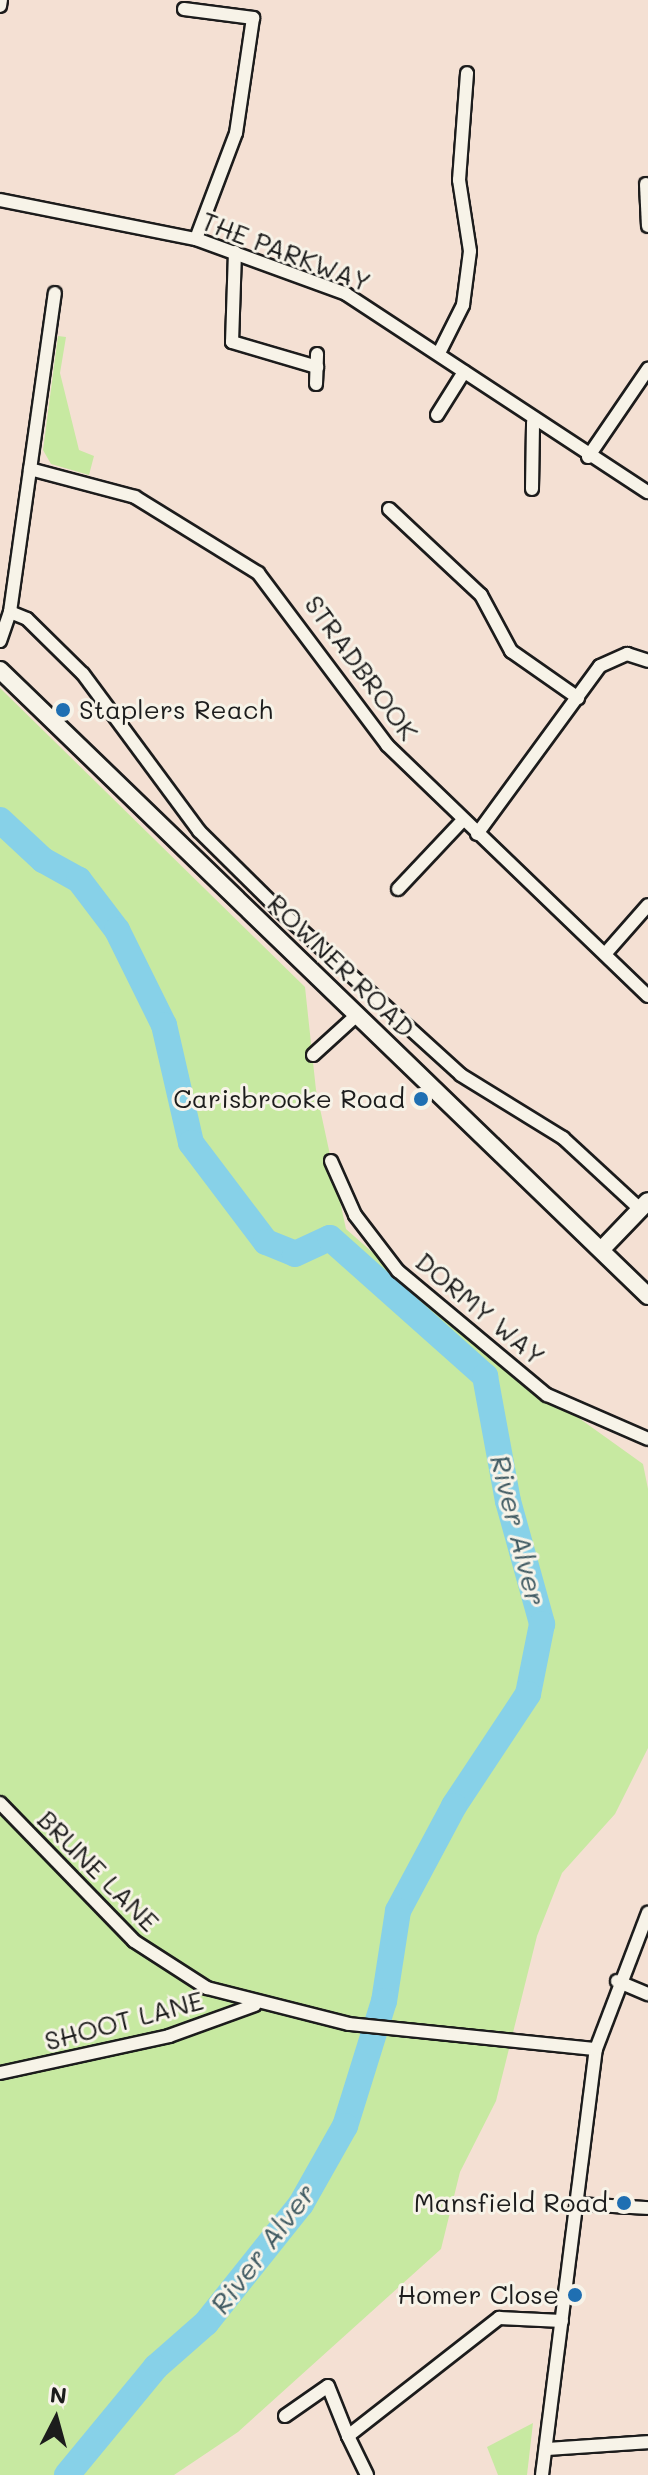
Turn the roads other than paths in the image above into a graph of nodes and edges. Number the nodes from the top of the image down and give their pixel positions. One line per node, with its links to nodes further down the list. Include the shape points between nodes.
1 (1, 0): 2 (street)
2 (0, 6)
3 (184, 9): 8 (street, via 253,18 232,147)
4 (467, 73): 11 (street, via 459,180 470,251 463,305)
5 (646, 184): 7 (street)
6 (0, 200): 8 (street, THE PARKWAY)
7 (648, 226)
8 (196, 239): 9 (street, THE PARKWAY)
9 (235, 252): 11 (street, THE PARKWAY, via 346,294); 14 (street, via 232,342 317,361)
10 (55, 293): 18 (street)
11 (439, 353): 13 (street, THE PARKWAY)
12 (648, 369): 17 (street)
13 (464, 372): 15 (street); 16 (street, THE PARKWAY)
14 (316, 384)
15 (437, 415)
16 (533, 422): 17 (street, THE PARKWAY); 19 (street)
17 (588, 457): 20 (street, THE PARKWAY)
18 (30, 469): 22 (street); 27 (street, STRADBROOK, via 135,497 258,573 387,745)
19 (532, 489)
20 (648, 492)
21 (389, 509): 26 (street, via 481,595 511,651)
22 (10, 612): 23 (street); 36 (street, via 27,619 83,674 199,831 277,908 461,1075 563,1138)
23 (0, 641)
24 (648, 661): 26 (street, via 627,654 609,659)
25 (0, 670): 33 (main road, ROWNER ROAD)
26 (578, 698): 28 (street)
27 (463, 820): 28 (street, STRADBROOK); 29 (street)
28 (477, 834): 31 (street, STRADBROOK)
29 (398, 889)
30 (648, 905): 31 (street)
31 (605, 954): 32 (street, STRADBROOK)
32 (648, 996)
33 (357, 1015): 34 (street); 37 (main road, ROWNER ROAD)
34 (313, 1055)
35 (331, 1161): 39 (street, DORMY WAY, via 355,1215 398,1271 547,1395)
36 (644, 1205): 37 (main road)
37 (602, 1249): 38 (main road, ROWNER ROAD)
38 (648, 1296)
39 (648, 1439)
40 (0, 1803): 44 (street, BRUNE LANE, via 134,1941 184,1977)
41 (648, 1913): 42 (street)
42 (617, 1981): 43 (street); 45 (street)
43 (648, 1994)
44 (256, 2005): 45 (street, BRUNE LANE, via 399,2031); 46 (street, SHOOT LANE, via 169,2036)
45 (596, 2049): 47 (street)
46 (0, 2073)
47 (578, 2204): 48 (street); 49 (street)
48 (648, 2208)
49 (562, 2321): 51 (street, via 499,2318); 53 (street)
50 (285, 2416): 51 (street, via 328,2386)
51 (348, 2436): 54 (street)
52 (648, 2442): 53 (street)
53 (546, 2449): 55 (street)
54 (367, 2475)
55 (542, 2475)

